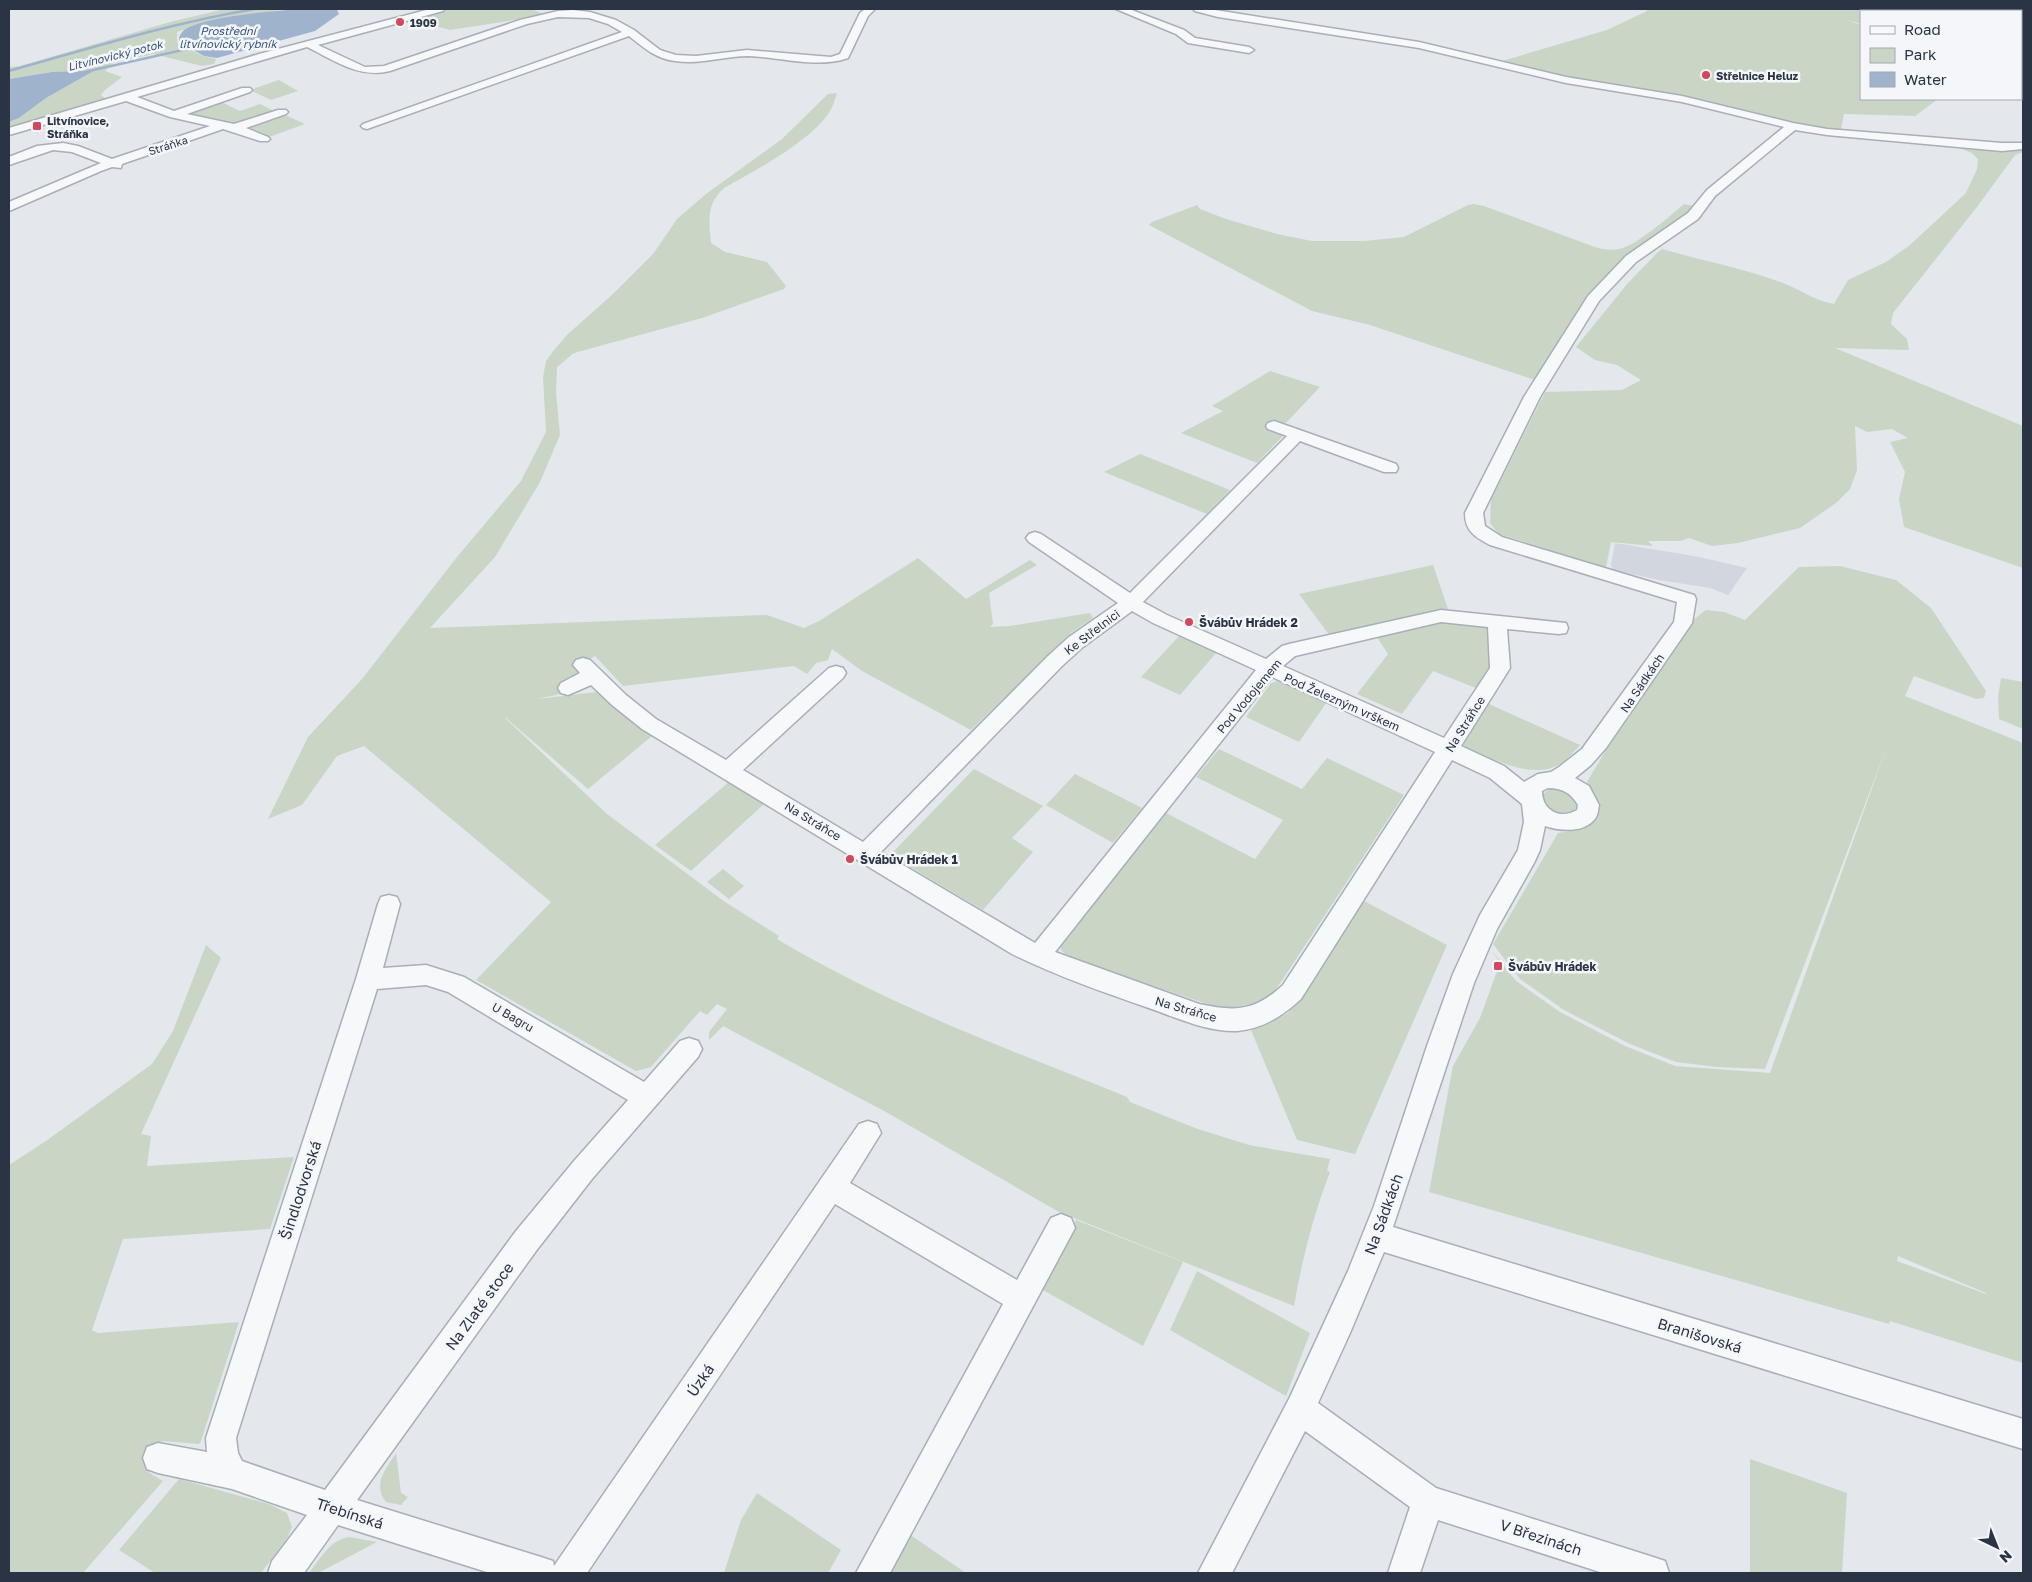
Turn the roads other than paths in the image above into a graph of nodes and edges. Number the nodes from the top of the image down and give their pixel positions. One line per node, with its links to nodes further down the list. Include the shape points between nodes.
1 (440, 9): 12 (street)
2 (870, 9): 10 (street, via 844,56 832,60 747,53 680,58 662,55)
3 (1121, 9): 11 (street)
4 (1198, 9): 6 (street)
5 (1250, 9): 6 (street)
6 (1232, 16): 7 (street); 20 (street, via 1419,45 1566,80 1682,100)
7 (1213, 22)
8 (402, 28): 14 (street)
9 (1193, 28): 11 (street)
10 (630, 32): 14 (street, via 600,18 558,14 373,71); 19 (street)
11 (1180, 32): 13 (street, via 1200,43)
12 (308, 44): 14 (street); 16 (street)
13 (1249, 50)
14 (322, 51)
15 (246, 90): 18 (street)
16 (127, 97): 18 (street, Stráňka); 22 (street)
17 (282, 112): 21 (street)
18 (174, 115): 21 (street, Stráňka)
19 (372, 121)
20 (1793, 126): 24 (street, via 1846,134); 39 (street, Na Sádkách, via 1711,193 1693,216 1632,260 1593,299 1532,396 1474,513 1473,524 1479,532 1496,541 1687,599 1683,622 1626,707)
21 (229, 127): 23 (street, Stráňka); 26 (street, Stráňka)
22 (9, 132)
23 (264, 139)
24 (2023, 146)
25 (9, 161): 26 (street, via 41,148 60,145)
26 (116, 165): 27 (street, Stráňka, via 89,171)
27 (9, 208)
28 (1274, 426): 29 (street)
29 (1298, 434): 30 (street); 32 (street, Ke Střelnici)
30 (1390, 468)
31 (1035, 538): 32 (street, Pod Železným vrškem)
32 (1131, 603): 35 (street, Pod Železným vrškem); 47 (street, Ke Střelnici, via 1076,642)
33 (1496, 621): 34 (street, Pod Vodojemem); 35 (street, Pod Vodojemem, via 1440,616 1289,651); 38 (street, Na Stráňce, via 1500,668)
34 (1559, 628)
35 (1268, 669): 38 (street, Pod Železným vrškem); 49 (street, Pod Vodojemem)
36 (836, 673): 40 (street)
37 (568, 688): 40 (street, Na Stráňce, via 588,670 649,724)
38 (1449, 749): 41 (street, Pod Železným vrškem); 49 (street, Na Stráňce, via 1292,992 1266,1013 1253,1018 1216,1020)
39 (1585, 760): 42 (street, Na Sádkách, via 1567,773); 43 (street, Na Sádkách, via 1580,779)
40 (728, 771): 47 (street, Na Stráňce)
41 (1497, 772): 42 (street, Pod Železným vrškem); 44 (street, Pod Železným vrškem)
42 (1549, 780): 43 (street, via 1570,784); 44 (street, via 1532,787)
43 (1585, 797): 45 (street, via 1588,811 1584,817)
44 (1532, 804): 45 (street, via 1550,819); 46 (street, Na Sádkách, via 1537,822)
45 (1569, 823): 46 (street, Na Sádkách)
46 (1532, 846): 56 (street, Na Sádkách, via 1492,915 1462,983)
47 (866, 853): 49 (street, Na Stráňce)
48 (390, 904): 50 (street, Šindlodvorská)
49 (1038, 956)
50 (368, 979): 52 (street, U Bagru, via 426,974 455,984); 61 (street, Šindlodvorská, via 221,1438 223,1457)
51 (689, 1049): 52 (street, Na Zlaté stoce)
52 (646, 1097): 63 (street, Na Zlaté stoce, via 526,1241)
53 (868, 1133): 54 (street, Úzká)
54 (832, 1187): 57 (street); 66 (street, Úzká)
55 (1061, 1228): 57 (street)
56 (1377, 1236): 58 (street, Na Sádkách); 59 (street, Branišovská)
57 (1022, 1298): 67 (street)
58 (1300, 1409): 62 (street, V Březinách); 68 (street, Na Sádkách)
59 (2023, 1434)
60 (158, 1458): 61 (street, Třebínská)
61 (232, 1474): 63 (street, Třebínská)
62 (1428, 1501): 69 (street); 70 (street, V Březinách)
63 (333, 1508): 64 (street, Na Zlaté stoce); 65 (street, Třebínská)
64 (284, 1573)
65 (541, 1573)
66 (568, 1573)
67 (872, 1573)
68 (1214, 1573)
69 (1404, 1573)
70 (1653, 1573)

